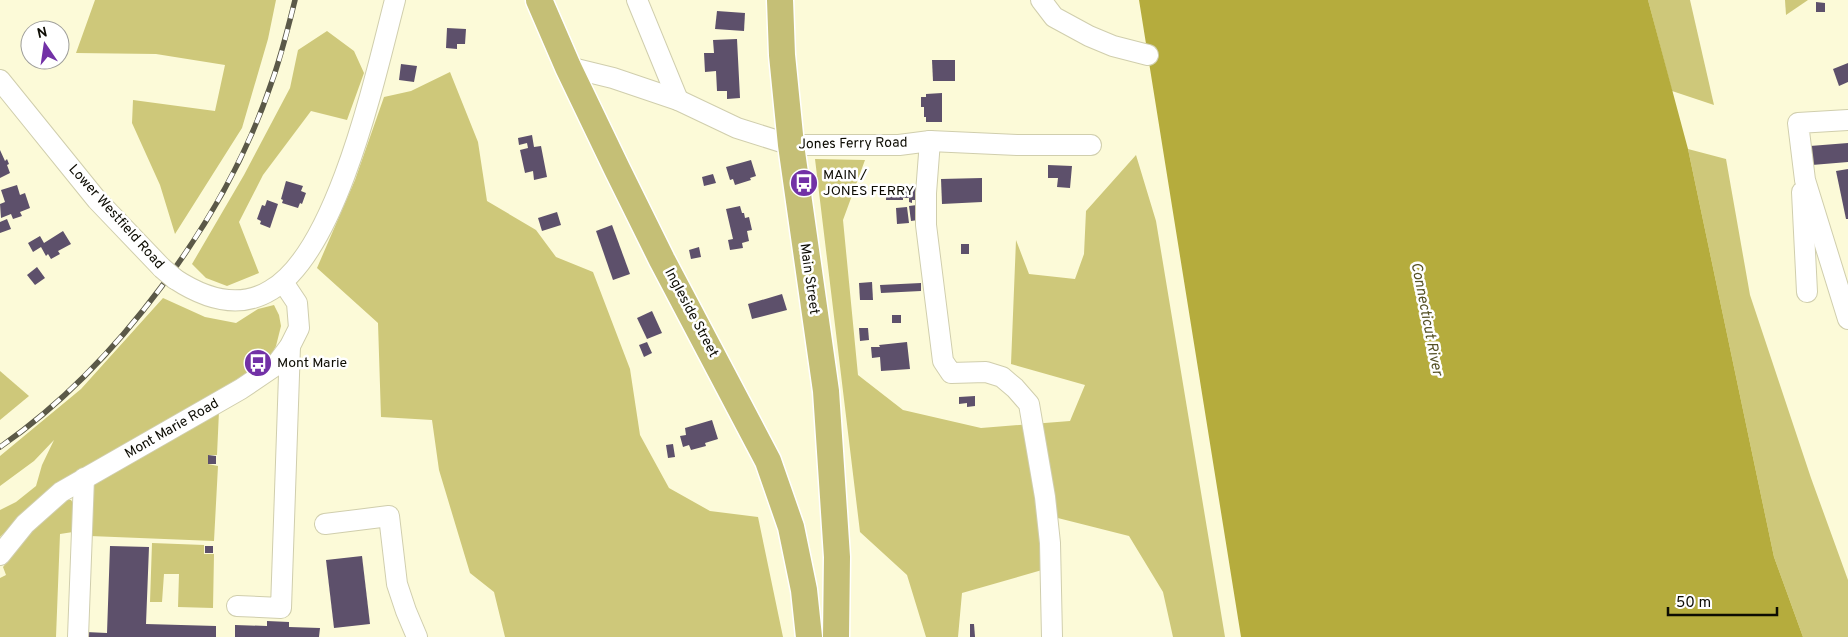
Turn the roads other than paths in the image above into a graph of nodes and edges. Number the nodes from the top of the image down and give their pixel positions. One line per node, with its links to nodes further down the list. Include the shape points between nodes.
1 (394, 0): 15 (street, Lower Westfield Road, via 368,103 347,169 316,238)
2 (539, 0): 7 (main road, Ingleside Street)
3 (637, 0): 9 (street)
4 (780, 0): 12 (main road, Main Street)
5 (1041, 0): 6 (street, via 1054,17 1089,36)
6 (1148, 55)
7 (568, 67): 9 (street, Jones Ferry Road); 26 (main road, Ingleside Street, via 662,260 768,461 790,527 804,590)
8 (0, 80): 15 (street, Lower Westfield Road, via 97,200 168,274 205,296 234,301 256,297)
9 (678, 100): 12 (street, Jones Ferry Road, via 737,128)
10 (1848, 120): 14 (street, via 1798,123)
11 (930, 141): 12 (street, Jones Ferry Road, via 899,145); 13 (street, Jones Ferry Road); 29 (street, via 926,225 943,361 950,373 986,372 1002,377 1029,404 1046,497)
12 (791, 145): 22 (main road, Main Street, via 826,391)
13 (1091, 145)
14 (1805, 180): 16 (street, via 1801,195); 17 (street)
15 (283, 282): 18 (street, Mont Marie Road, via 299,311 299,328)
16 (1807, 292)
17 (1848, 320)
18 (290, 346): 19 (street, Mont Marie Road, via 275,366 242,389); 23 (street, via 281,608)
19 (84, 478): 21 (street, Mont Marie Road, via 41,508); 24 (street)
20 (325, 524): 25 (street, via 389,516 397,584)
21 (0, 555)
22 (837, 557): 27 (main road, Main Street); 28 (main road, Main Street)
23 (237, 606)
24 (78, 637)
25 (417, 637)
26 (809, 637)
27 (836, 637)
28 (848, 637)
29 (1052, 637)

